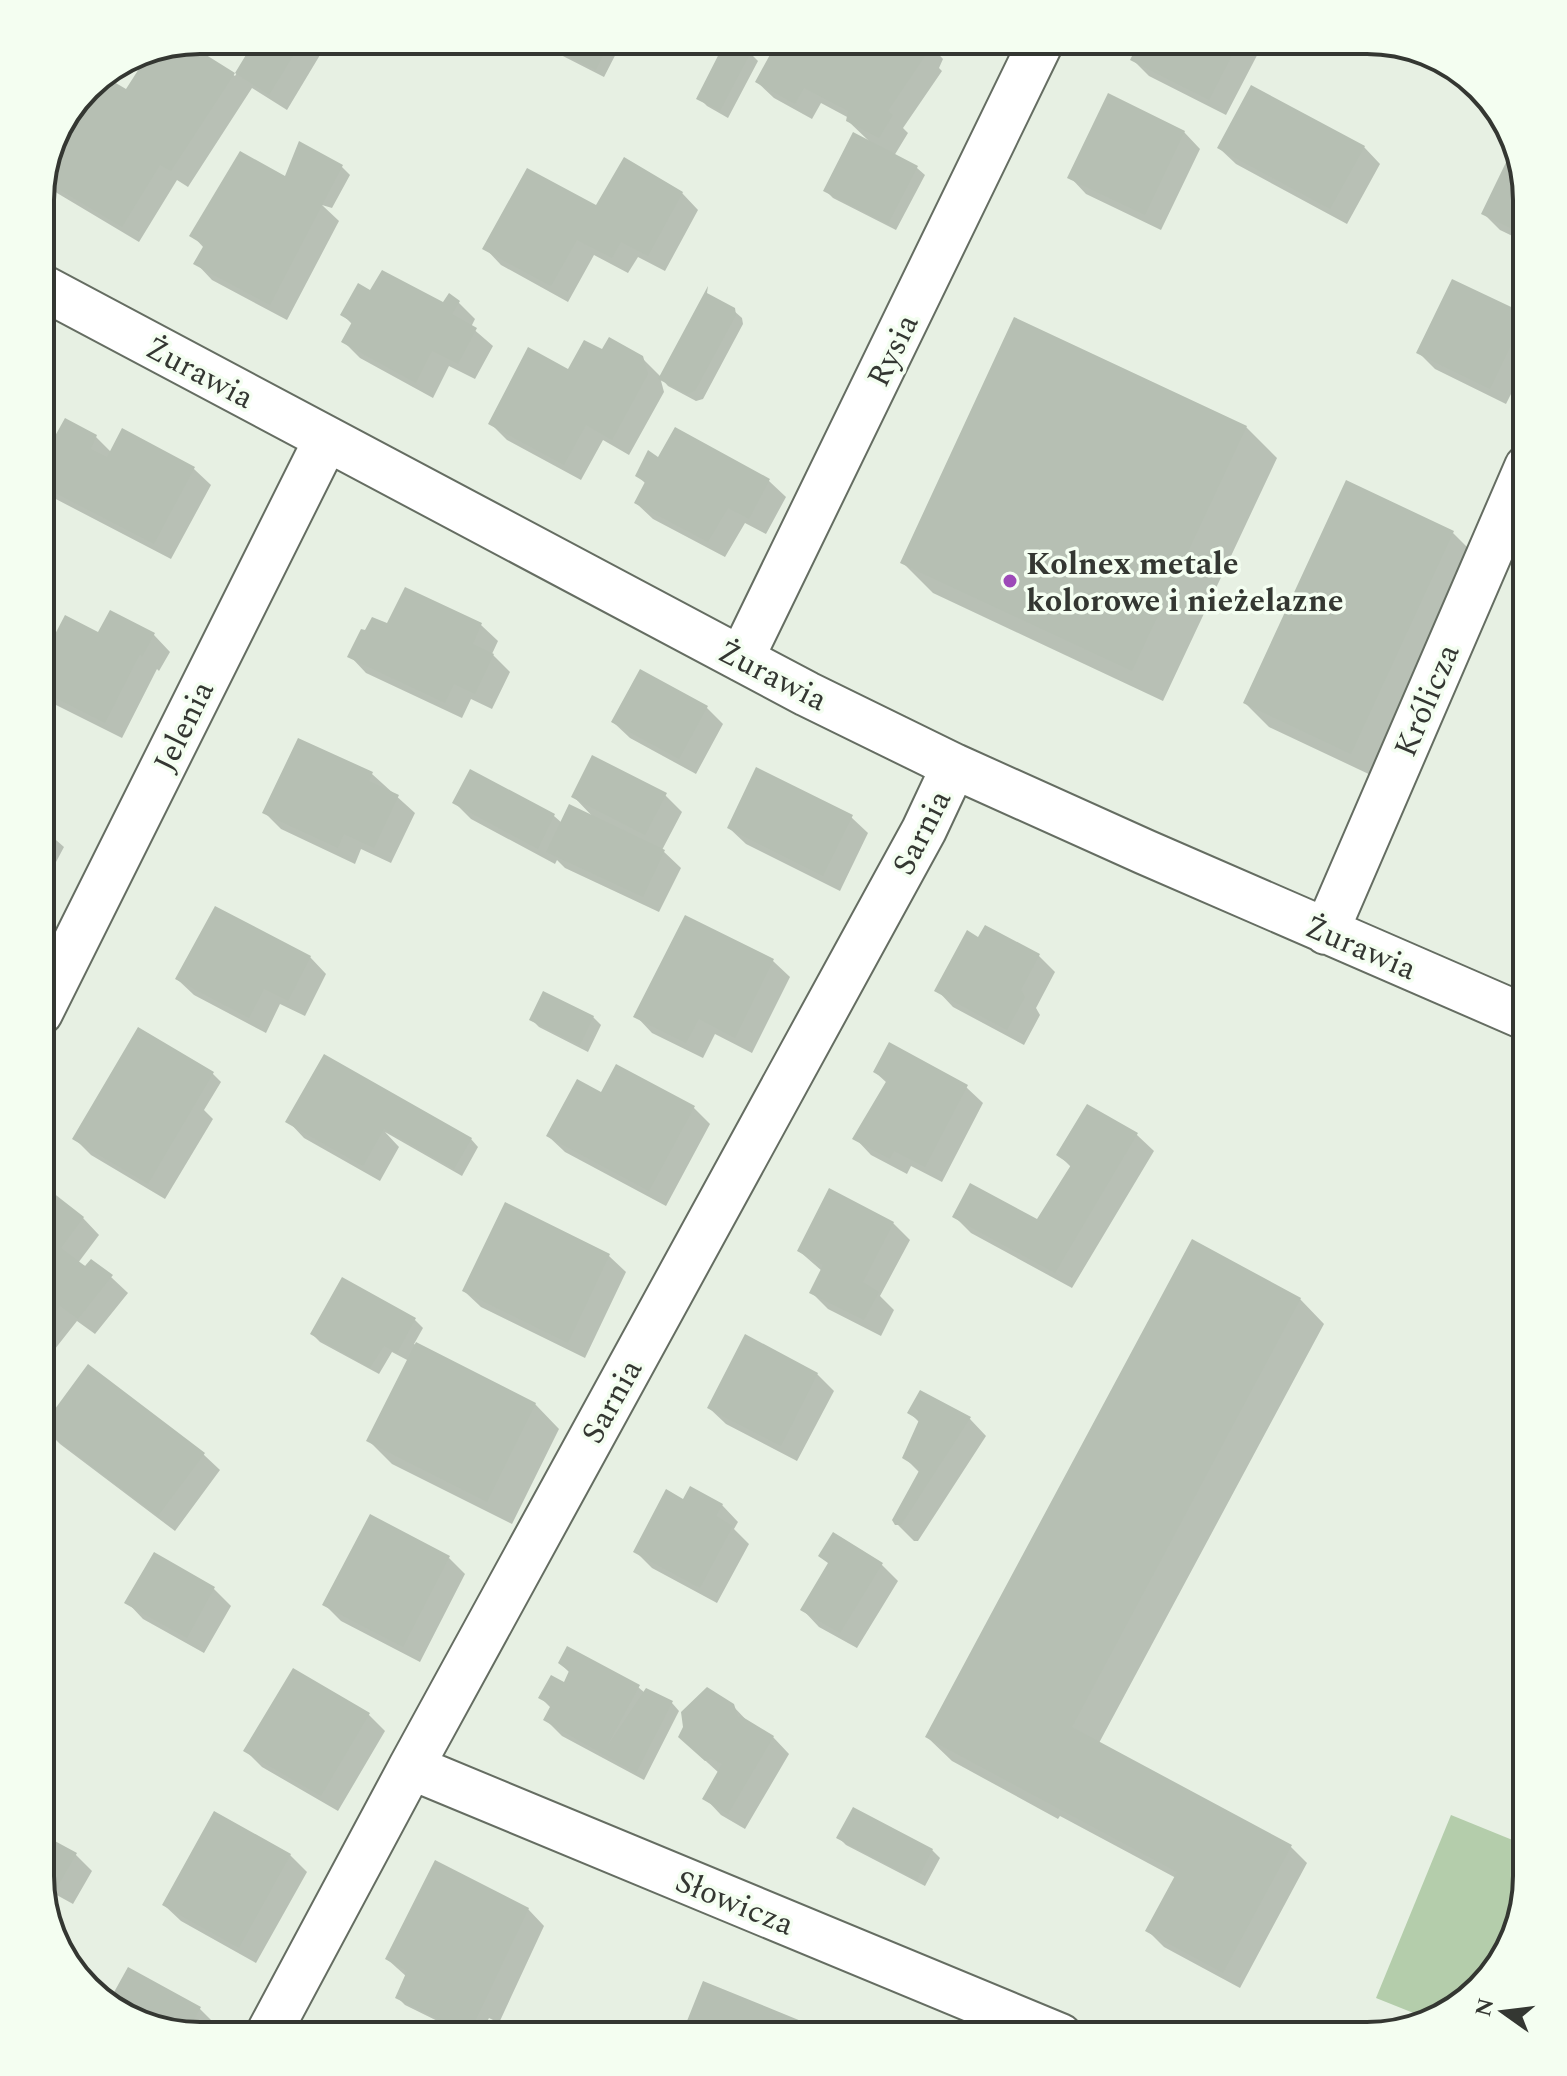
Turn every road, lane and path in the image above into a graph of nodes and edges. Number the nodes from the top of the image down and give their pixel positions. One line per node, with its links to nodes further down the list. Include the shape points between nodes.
1 (1035, 54): 5 (street, Rysia)
2 (54, 294): 3 (street, Żurawia)
3 (326, 440): 5 (street, Żurawia); 8 (street, Jelenia)
4 (1513, 499): 7 (street, Królicza)
5 (741, 659): 6 (street, Żurawia)
6 (954, 766): 7 (street, Żurawia); 10 (street, Sarnia, via 924,830)
7 (1326, 932): 9 (street, Żurawia)
8 (54, 985)
9 (1513, 1012)
10 (411, 1767): 11 (street, Sarnia); 12 (street, Słowicza)
11 (274, 2022)
12 (1026, 2022)

